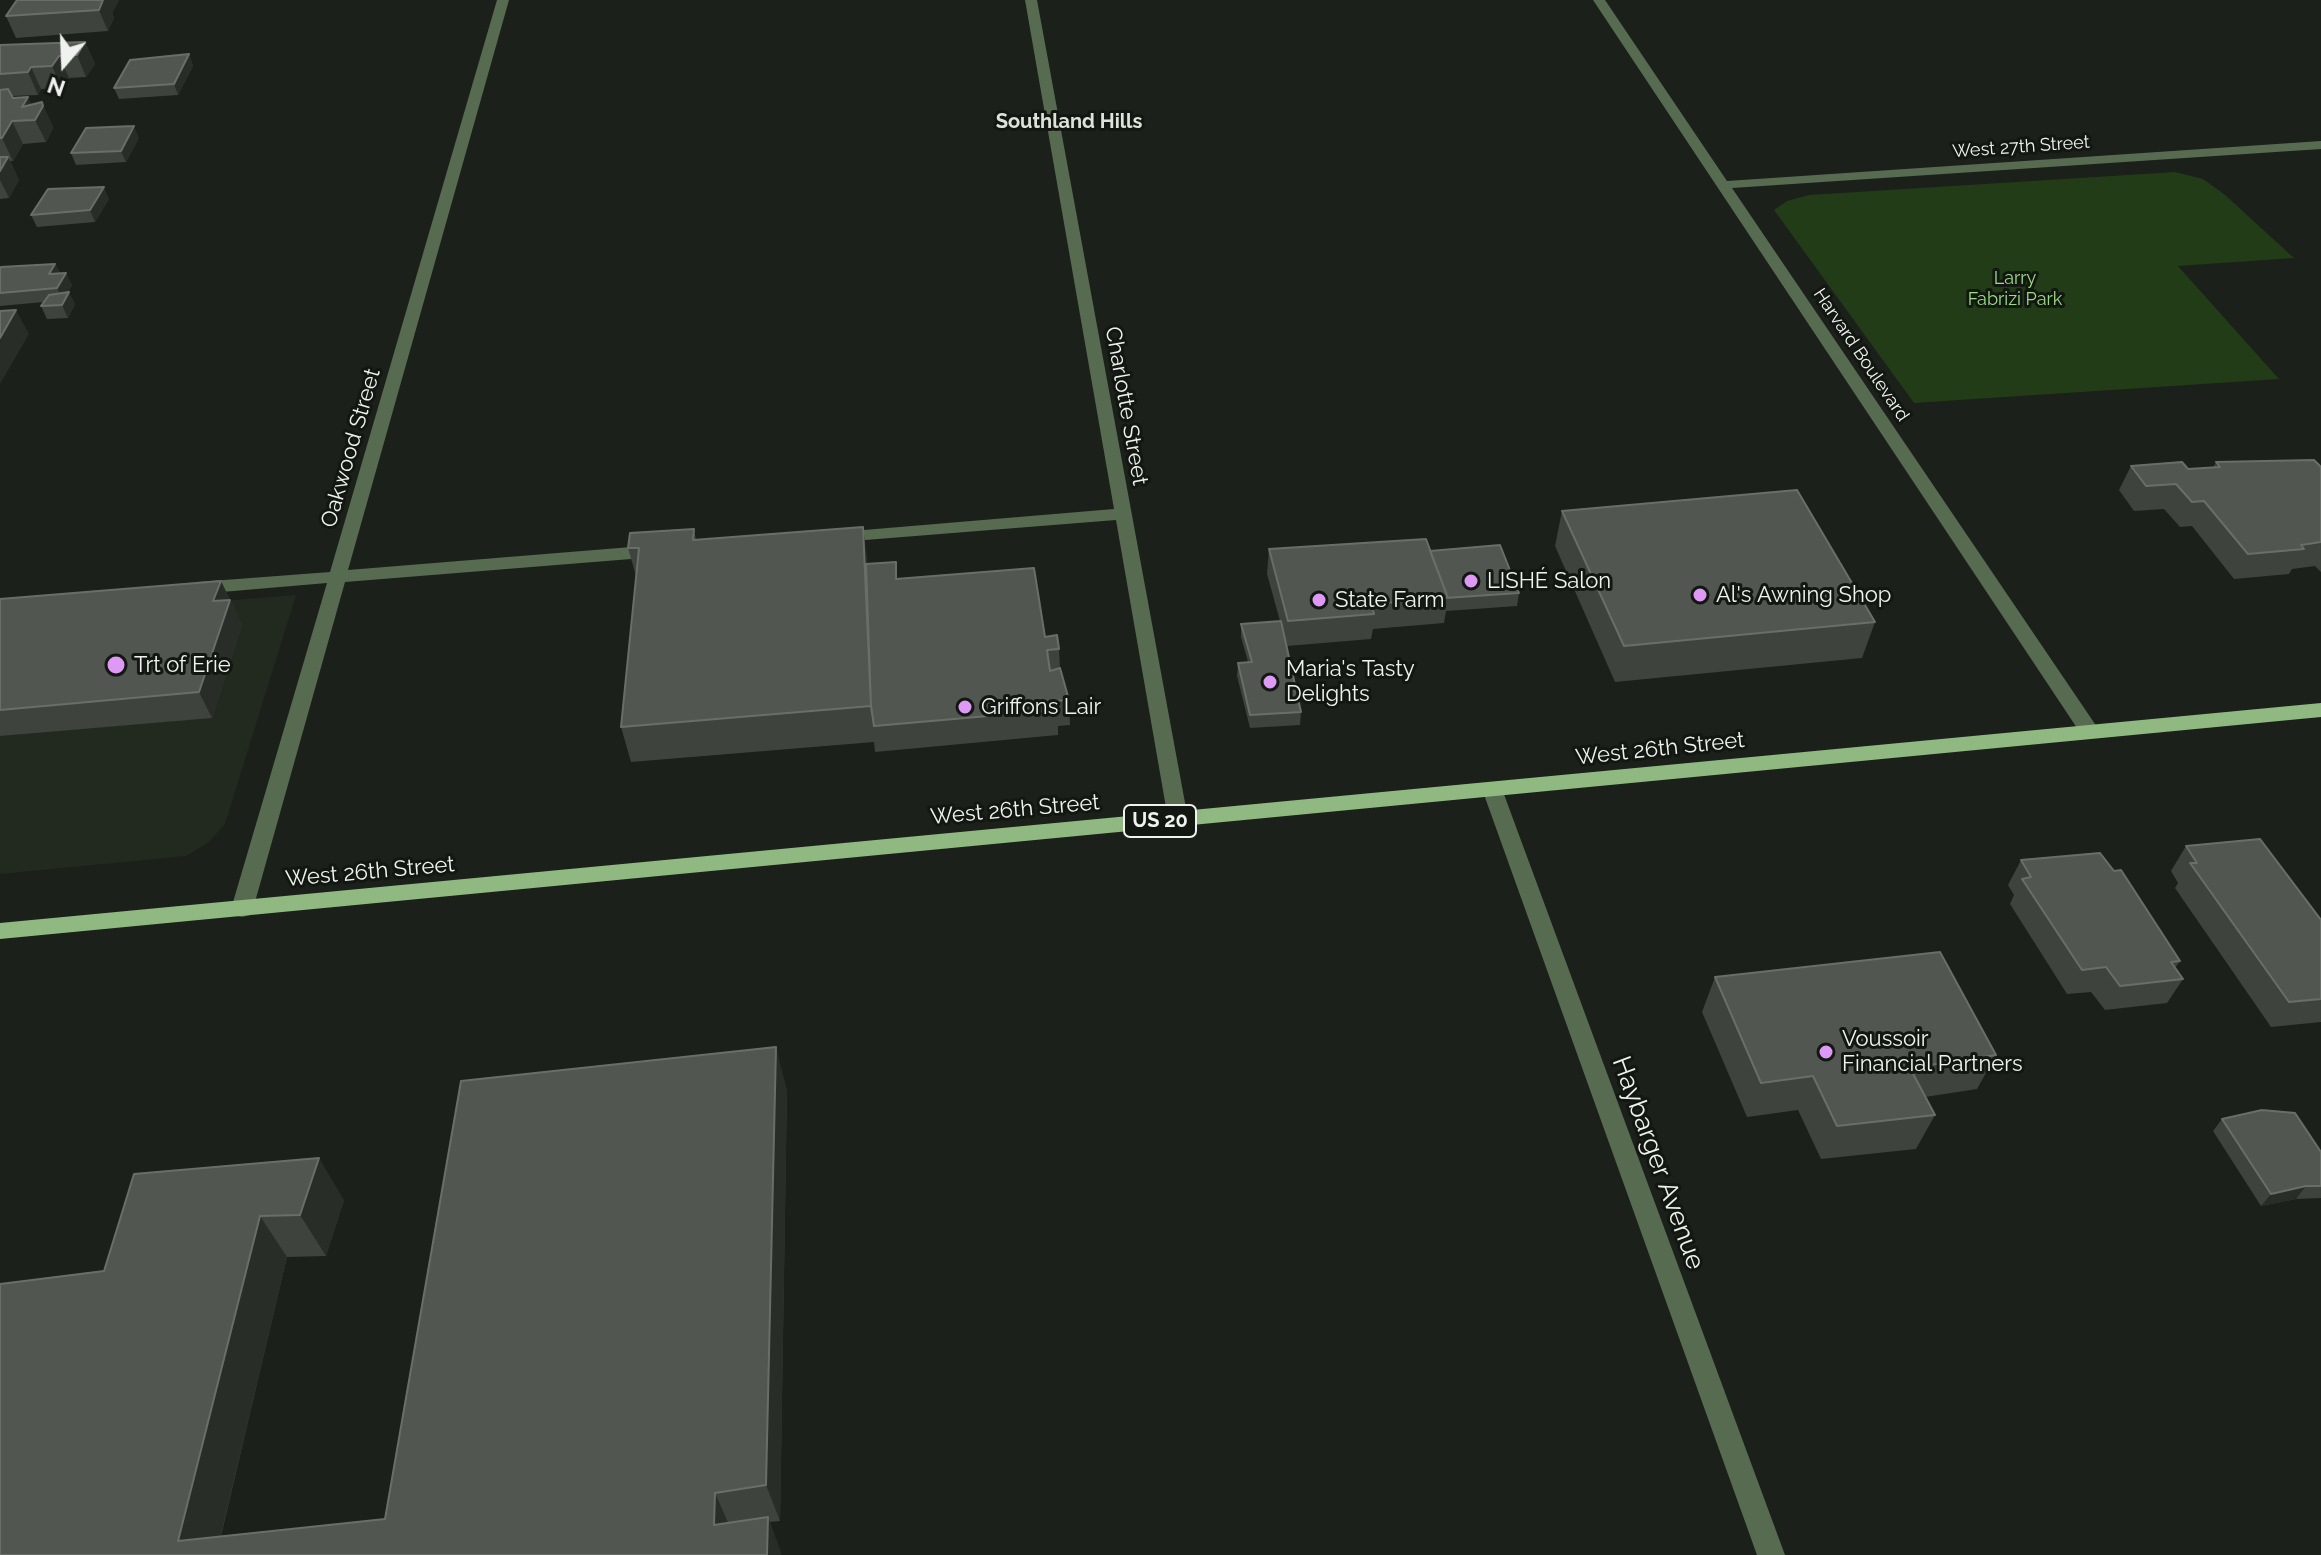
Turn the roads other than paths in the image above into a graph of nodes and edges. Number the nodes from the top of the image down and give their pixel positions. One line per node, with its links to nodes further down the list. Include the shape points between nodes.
1 (503, 0): 9 (street, Oakwood Street)
2 (1031, 0): 6 (street, Charlotte Street)
3 (1599, 0): 5 (street, Harvard Boulevard)
4 (2321, 145): 5 (street, West 27th Street)
5 (1723, 185): 12 (street, Harvard Boulevard)
6 (1123, 514): 7 (street); 14 (street, Charlotte Street)
7 (827, 538)
8 (670, 550): 9 (street)
9 (338, 577): 10 (street); 15 (street, Oakwood Street)
10 (184, 589)
11 (2321, 710): 12 (main road, West 26th Street / US 20)
12 (2090, 732): 13 (main road, West 26th Street / US 20)
13 (1492, 789): 14 (main road, West 26th Street / US 20); 17 (street, Haybarger Avenue)
14 (1178, 819): 15 (main road, West 26th Street / US 20)
15 (242, 909): 16 (main road, West 26th Street / US 20)
16 (0, 931)
17 (1771, 1555)

